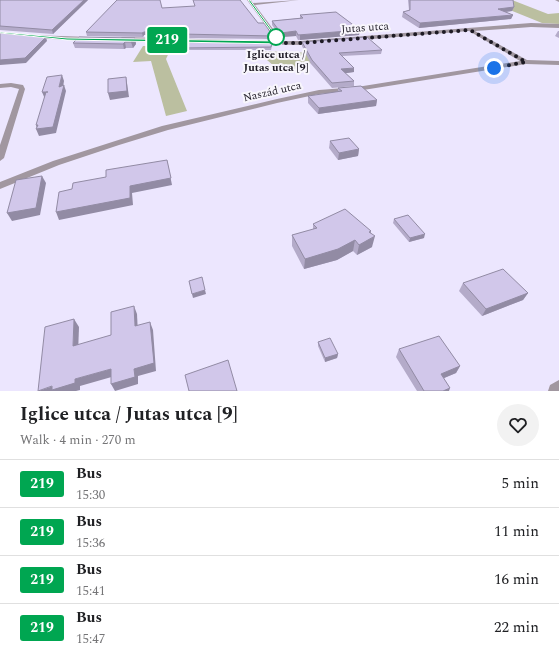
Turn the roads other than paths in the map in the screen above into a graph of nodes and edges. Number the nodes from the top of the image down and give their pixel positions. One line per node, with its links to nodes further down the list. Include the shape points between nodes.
1 (297, 0): 2 (street)
2 (250, 2): 8 (street)
3 (559, 26): 4 (street, Jutas utca, via 539,24)
4 (470, 30): 8 (street, Jutas utca); 9 (street)
5 (26, 35): 6 (street)
6 (96, 39)
7 (118, 39): 8 (street, Jutas utca)
8 (281, 43)
9 (526, 62): 10 (street, Naszád utca); 13 (street, Naszád utca, via 319,92 277,101 165,128 116,143 56,163)
10 (559, 63)
11 (0, 86): 12 (street, via 17,85 22,89)
12 (0, 158)
13 (0, 186)
14 (559, 388): 15 (street)
15 (556, 391)

